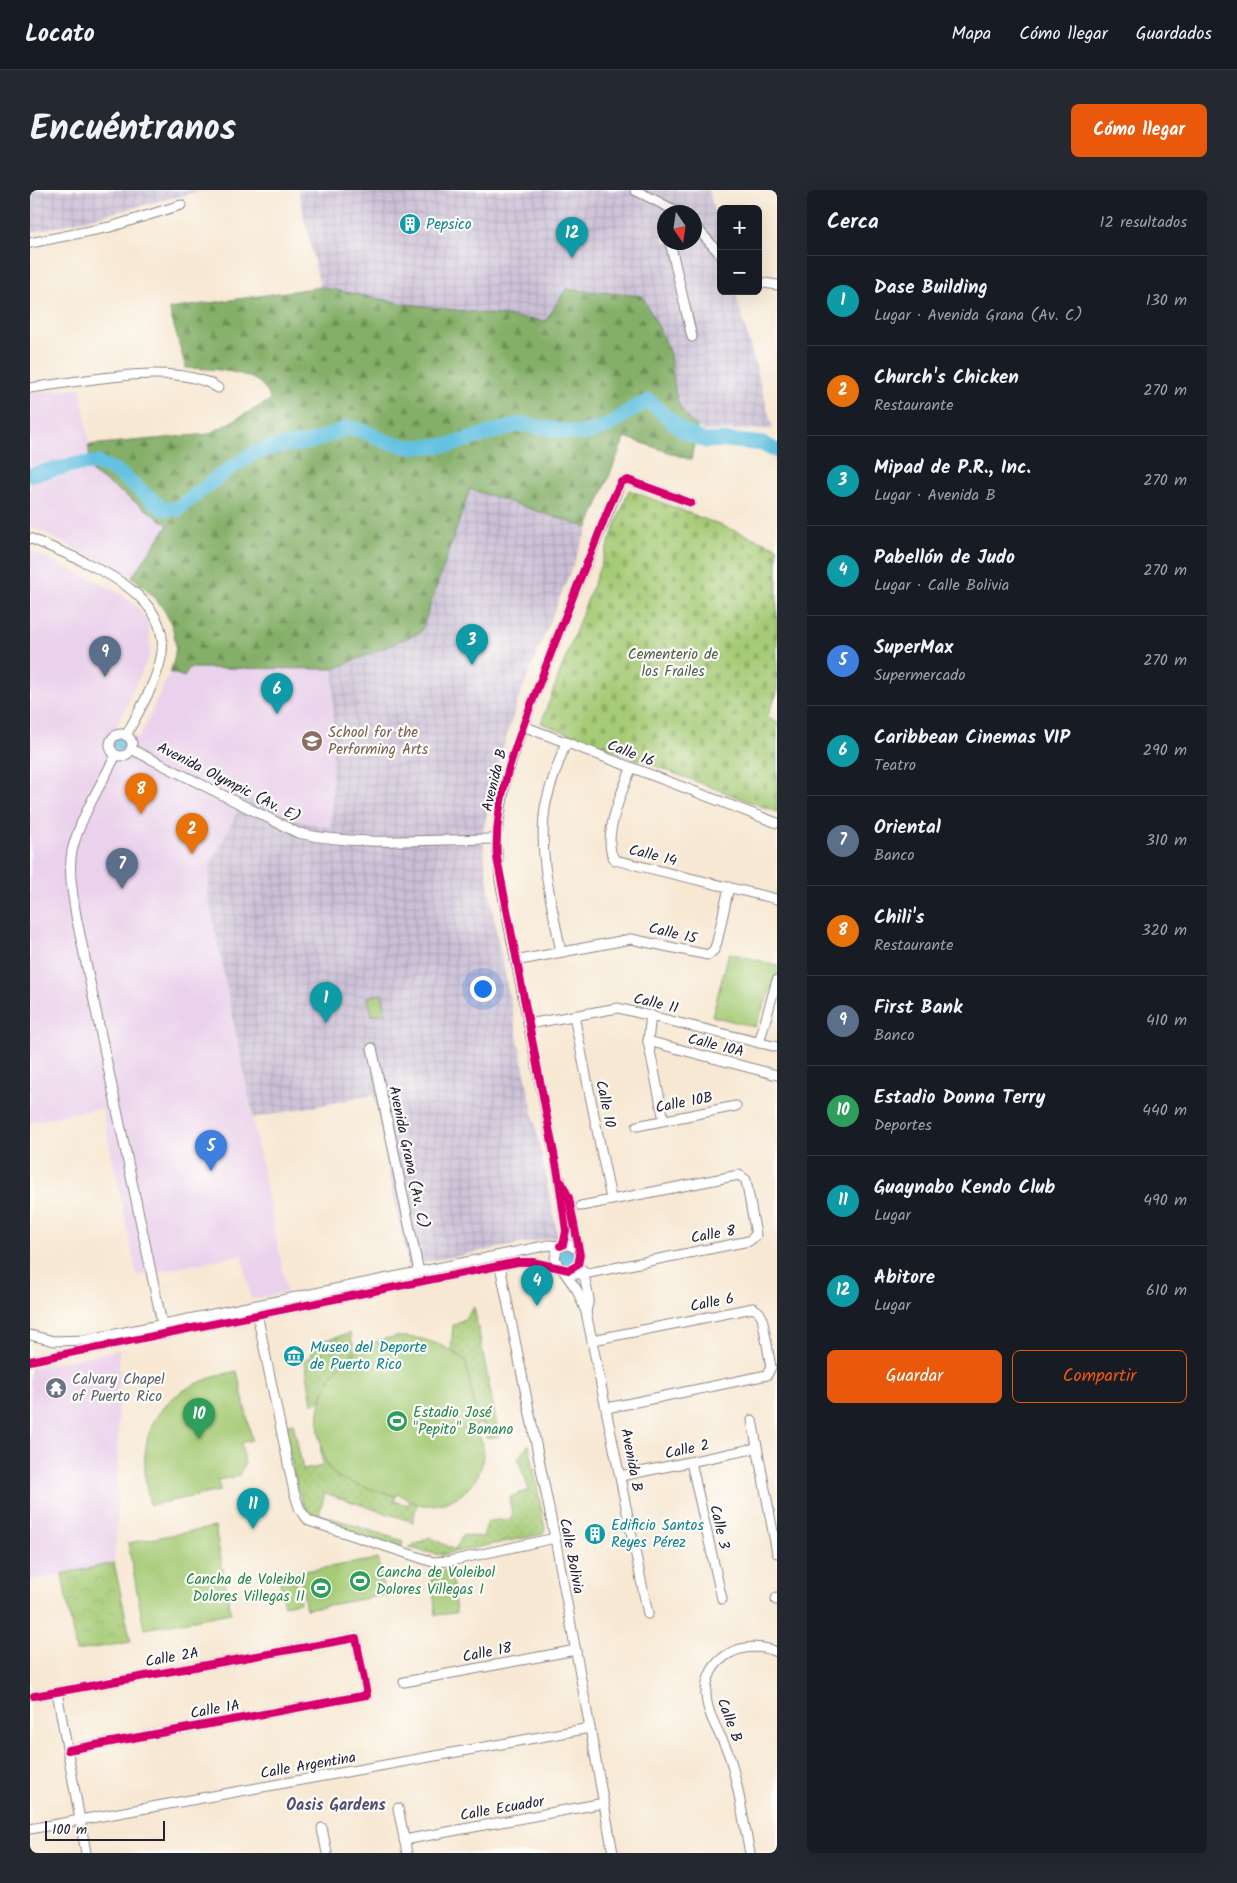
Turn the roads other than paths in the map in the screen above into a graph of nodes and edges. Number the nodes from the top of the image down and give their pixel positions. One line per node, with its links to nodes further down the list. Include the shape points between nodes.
1 (635, 190): 3 (street)
2 (181, 205): 5 (street, via 110,227)
3 (662, 205)
4 (702, 234): 7 (street)
5 (30, 243)
6 (672, 250): 10 (street)
7 (717, 251)
8 (762, 283): 9 (street)
9 (777, 285)
10 (692, 337)
11 (30, 388): 12 (street, via 153,373 190,375)
12 (218, 388)
13 (691, 503): 15 (street, Avenida B, via 628,480 621,482)
14 (30, 538): 16 (street, via 124,583 146,603 158,623 162,640 159,665)
15 (523, 726): 17 (street, Calle 16); 22 (street, Avenida B, via 506,779)
16 (126, 736): 18 (street, via 131,741); 19 (street, via 120,734 111,740 111,749)
17 (566, 742): 20 (street, Calle 16); 25 (street, via 546,807 543,833 545,871)
18 (131, 749): 19 (street, via 125,755); 22 (street, Avenida Olympic (Av. E), via 298,832 321,838)
19 (116, 755): 51 (street, via 79,830 72,851 71,877 76,916)
20 (631, 768): 21 (street, Calle 16); 23 (street, Calle 14, via 614,818 611,846 615,860)
21 (777, 823)
22 (496, 839): 26 (street, Avenida B, via 500,881)
23 (729, 887): 24 (street, Calle 14); 25 (street, Calle 15, via 717,942 708,955 638,939)
24 (777, 899)
25 (561, 952): 26 (street, Calle 15)
26 (515, 961): 30 (street, Avenida B)
27 (777, 980): 32 (street)
28 (651, 1015): 29 (street, Calle 11, via 618,1008); 31 (street); 32 (street, Calle 11)
29 (574, 1016): 30 (street, Calle 11); 40 (street, Calle 10)
30 (528, 1024): 39 (street, Avenida B)
31 (648, 1042): 35 (street, Calle 10A); 37 (street)
32 (759, 1043): 33 (street, Calle 11)
33 (777, 1047)
34 (372, 1048): 47 (street, Avenida Grana (Av. C))
35 (777, 1074)
36 (736, 1106): 37 (street, Calle 10B)
37 (664, 1120): 38 (street, Calle 10B)
38 (637, 1126)
39 (558, 1174): 42 (street, Avenida B, via 566,1232); 43 (street, Avenida B, via 569,1198)
40 (611, 1199): 41 (street, Calle 8); 48 (street, Calle 8, via 739,1175 746,1180 756,1235 749,1242)
41 (581, 1206)
42 (561, 1246): 43 (street, via 573,1245); 46 (street, via 555,1258); 47 (street, via 549,1245)
43 (578, 1249): 44 (street)
44 (580, 1259): 46 (street, via 578,1265); 48 (street, Avenida B)
45 (500, 1266): 46 (street, Calle 8, via 524,1262); 50 (street, Calle 8); 61 (street, Calle Bolivia)
46 (564, 1268): 48 (street, Calle 8); 49 (street, Avenida B)
47 (419, 1272): 51 (street)
48 (584, 1274): 49 (street, Avenida B, via 589,1299)
49 (586, 1312): 53 (street, Avenida B)
50 (258, 1314): 51 (street, Calle 8); 61 (street, via 292,1484 298,1505 309,1521 433,1562)
51 (163, 1329): 52 (street, via 86,1340 54,1340); 54 (street)
52 (30, 1335)
53 (593, 1340): 55 (street, Avenida B); 55 (street, Calle 6, via 753,1308 762,1318 771,1367 767,1375)
54 (30, 1361)
55 (607, 1408): 59 (street, Avenida B)
56 (752, 1420): 57 (street)
57 (757, 1448): 58 (street, Calle 2); 60 (street)
58 (691, 1462): 59 (street, Calle 2); 63 (street, Calle 3)
59 (621, 1476): 64 (street, Avenida B)
60 (774, 1513): 62 (street)
61 (555, 1538): 65 (street, Calle Bolivia)
62 (777, 1552)
63 (722, 1599)
64 (648, 1614)
65 (576, 1650): 67 (street, Calle 18); 71 (street, Calle Bolivia)
66 (777, 1652): 83 (street, Calle B, via 757,1646 736,1650 726,1655 712,1670 706,1687 707,1705 730,1761)
67 (404, 1682)
68 (58, 1692): 69 (street, Calle 2A); 70 (street, Calle 2A, via 356,1638); 72 (street)
69 (34, 1696)
70 (367, 1696): 72 (street, Calle 1A)
71 (590, 1728): 73 (street, Calle Bolivia); 75 (street, Calle Argentina)
72 (68, 1750): 75 (street)
73 (604, 1803): 78 (street, Calle Ecuador); 82 (street, Calle Bolivia)
74 (398, 1808): 78 (street)
75 (80, 1821): 77 (street, Calle Argentina); 79 (street)
76 (322, 1828): 80 (street)
77 (30, 1829)
78 (404, 1840): 81 (street)
79 (86, 1853)
80 (327, 1853)
81 (407, 1853)
82 (613, 1853)
83 (750, 1853)

